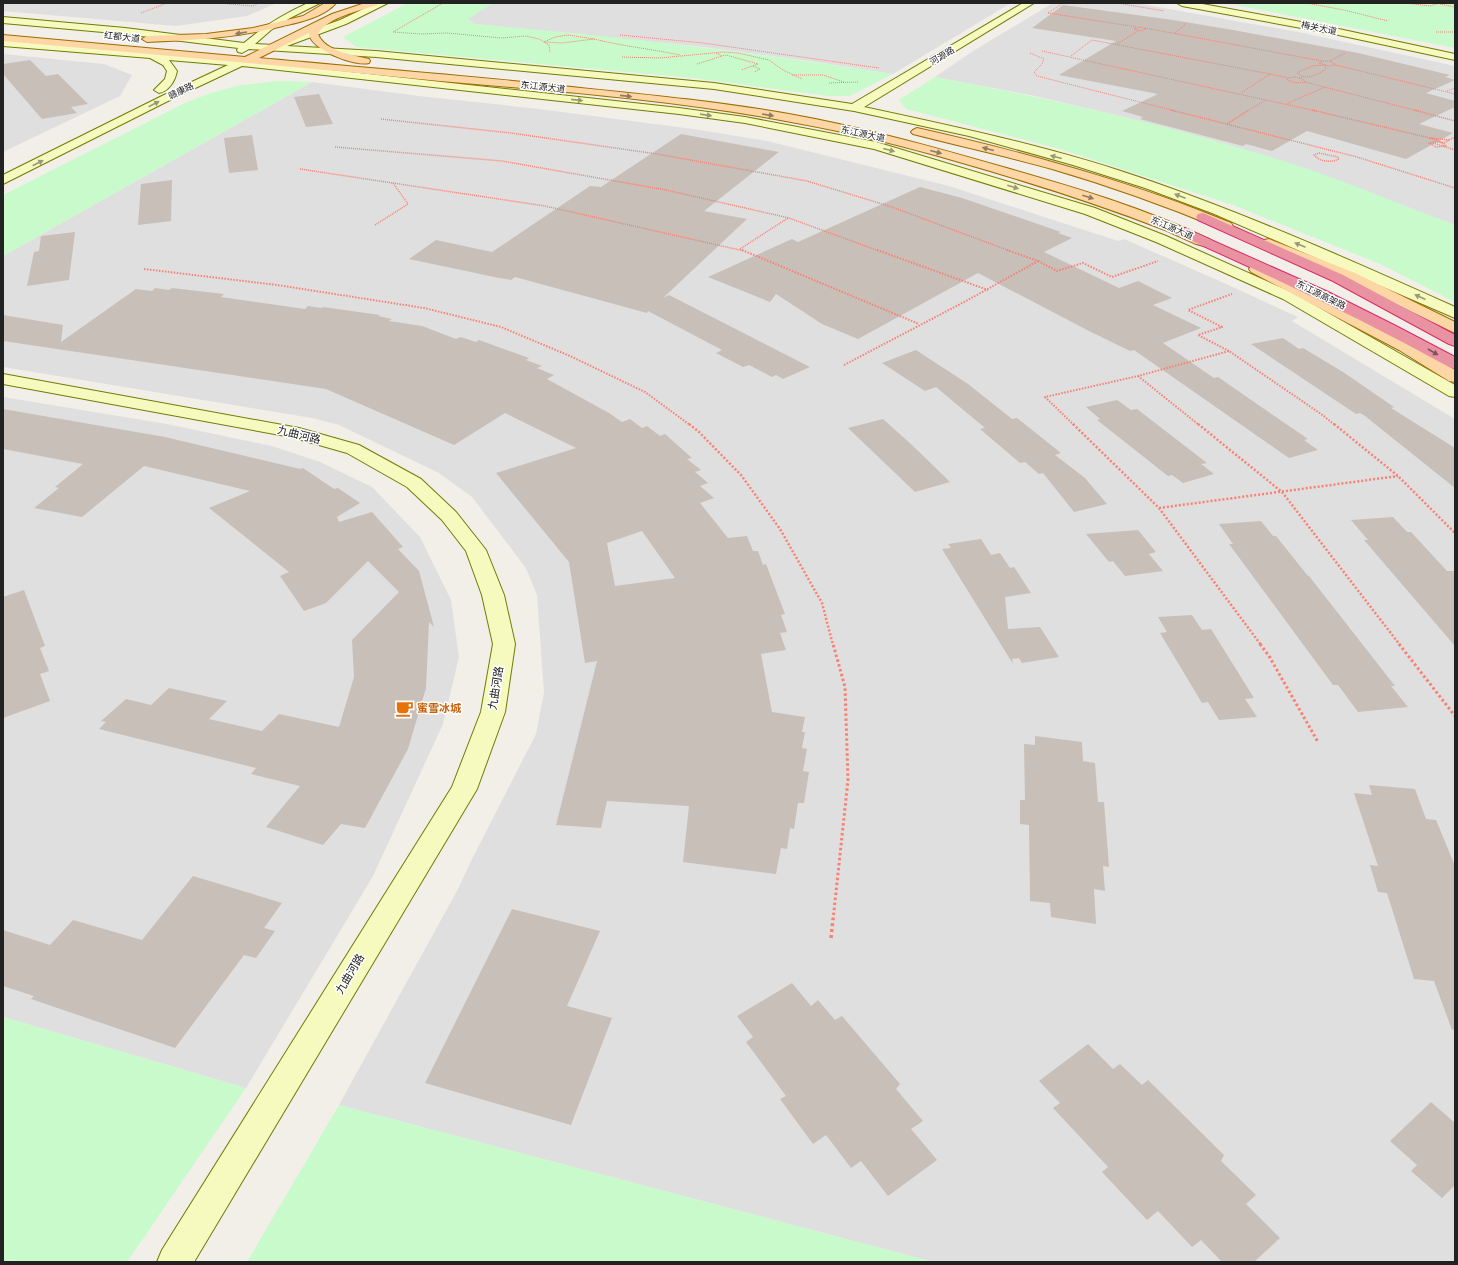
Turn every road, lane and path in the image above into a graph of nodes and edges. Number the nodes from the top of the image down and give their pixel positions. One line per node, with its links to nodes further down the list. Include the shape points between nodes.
1 (217, 3): 2 (path, via 253,6)
2 (259, 3)
3 (315, 3): 24 (street)
4 (331, 3): 18 (main road)
5 (337, 3): 18 (main road, 赣康路)
6 (361, 3): 20 (main road)
7 (374, 3): 20 (main road)
8 (383, 3): 27 (street, via 343,22)
9 (443, 3): 35 (path, via 393,32 453,33 501,38 526,36)
10 (1029, 3): 61 (street, 河源路)
11 (1063, 3): 23 (path, via 1048,13)
12 (1182, 3): 51 (street, 梅关大道, via 1334,31)
13 (1202, 3): 43 (street, 梅关大道)
14 (1306, 3): 21 (path)
15 (1406, 3): 16 (path, via 1423,6)
16 (1440, 4): 17 (path)
17 (1455, 7)
18 (306, 18): 24 (main road); 44 (main road, 赣康路)
19 (3, 20): 33 (street)
20 (326, 21): 27 (main road); 39 (main road)
21 (1392, 22)
22 (3, 26): 32 (main road, 红都大道)
23 (1137, 27): 25 (path); 26 (path, via 1134,29)
24 (268, 28): 33 (main road, one-way to 33); 44 (street)
25 (1145, 28): 26 (path, via 1144,31); 54 (path)
26 (1138, 30): 37 (path)
27 (315, 31): 39 (street); 41 (main road, via 320,44)
28 (1455, 32): 30 (path, via 1431,31)
29 (620, 35): 61 (path, via 703,43)
30 (1449, 35)
31 (3, 38): 38 (main road, 红都大道)
32 (128, 38): 33 (main road); 44 (main road, 红都大道)
33 (182, 39): 44 (street)
34 (594, 39): 35 (path); 35 (path, via 584,36 562,36); 47 (path)
35 (544, 42): 42 (path)
36 (3, 43): 50 (street)
37 (1116, 44): 49 (path, via 1092,40); 62 (path)
38 (113, 48): 50 (street); 52 (main road, 红都大道)
39 (268, 50): 41 (street); 44 (main road, 东江源大道); 53 (main road, 东江源大道)
40 (1042, 51): 49 (path)
41 (334, 52): 53 (main road); 79 (street, via 714,86)
42 (550, 52)
43 (1455, 52)
44 (244, 53): 52 (main road, 东江源大道); 58 (main road, 东江源大道); 59 (street); 74 (street, 赣康路)
45 (716, 53): 48 (path)
46 (1030, 53): 82 (path, via 1044,59 1034,72 1038,76)
47 (682, 56)
48 (722, 56): 57 (path, via 696,64); 60 (path, via 758,64)
49 (1070, 56): 75 (path)
50 (158, 57): 52 (street); 74 (street, via 167,63 172,71)
51 (1455, 57)
52 (222, 60): 74 (street, 赣康路)
53 (365, 61): 96 (main road, 东江源大道, one-way to 53, via 1138,192 1060,168 960,141 837,114 692,92)
54 (1322, 61): 55 (path, via 1319,63); 56 (path, via 1334,62)
55 (1325, 65): 56 (path); 65 (path, via 1326,70 1313,77); 65 (path, via 1312,66 1297,73)
56 (1336, 65): 73 (path)
57 (703, 66)
58 (346, 69): 59 (street); 99 (main road, 东江源大道, one-way to 99, via 687,102 790,118 874,136 1045,182)
59 (299, 70): 63 (street); 116 (street, one-way to 116, via 738,119 825,134 925,160 1090,211 1161,239 1288,296)
60 (736, 72)
61 (915, 72): 79 (street, 河源路)
62 (1270, 74): 66 (path); 75 (path)
63 (252, 75)
64 (792, 75): 69 (path, via 823,75)
65 (1302, 77): 67 (path)
66 (1288, 78): 67 (path); 70 (path, via 1287,80 1292,82)
67 (1299, 78): 70 (path)
68 (230, 79): 74 (street)
69 (844, 82)
70 (1305, 82): 71 (path)
71 (1326, 86): 78 (path); 81 (path)
72 (1455, 88): 73 (path)
73 (1446, 91): 76 (path)
74 (164, 94): 91 (street, 赣康路); 93 (street, 赣康路, one-way to 74)
75 (1241, 94): 77 (path)
76 (1455, 94)
77 (1266, 100): 78 (path); 82 (path)
78 (1286, 104): 84 (path)
79 (854, 108): 106 (street, one-way to 79, via 1346,264 1150,185 971,133)
80 (381, 119): 102 (path, via 511,133 657,154 808,181 892,207)
81 (1455, 121)
82 (1227, 124): 89 (path)
83 (1455, 137): 85 (path)
84 (1430, 138): 85 (path); 87 (path, via 1446,145)
85 (1449, 140): 87 (path, via 1444,143 1432,142)
86 (335, 147): 97 (path, via 502,161 666,190)
87 (1444, 147): 88 (path)
88 (1455, 150)
89 (1333, 151): 90 (path); 95 (path)
90 (1330, 154): 90 (path, via 1319,153 1314,155 1322,160 1339,159)
91 (17, 160)
92 (300, 169): 94 (path)
93 (3, 180)
94 (393, 183): 98 (path, via 408,204); 100 (path, via 545,206)
95 (1455, 188)
96 (1203, 217): 108 (main road, 东江源大道, via 1350,276); 109 (highway, 东江源高架路, via 1338,278)
97 (789, 218): 100 (path); 104 (path)
98 (375, 225)
99 (1184, 232): 111 (highway, 东江源高架路, one-way to 111, via 1316,292); 114 (main road, 东江源大道, via 1392,340)
100 (740, 250): 107 (path)
101 (1162, 259): 102 (path, via 1112,277 1083,263 1057,271)
102 (1038, 261): 104 (path)
103 (144, 269): 123 (path, via 277,285 424,308 501,327 645,392 698,431 741,475 780,529 822,603 844,687 848,780)
104 (988, 290): 107 (path)
105 (1228, 290): 110 (path, via 1236,293 1188,310 1222,327 1198,336)
106 (1455, 313)
107 (919, 324): 112 (path)
108 (1455, 328)
109 (1455, 340)
110 (1229, 351): 113 (path); 117 (path, via 1320,414)
111 (1455, 364)
112 (844, 365)
113 (1138, 376): 118 (path); 119 (path, via 1045,397)
114 (1455, 377)
115 (3, 379): 124 (street, 九曲河路, via 293,432 353,449 414,483 449,516 476,550 492,595 504,644 493,712 464,789)
116 (1455, 392)
117 (1398, 476): 118 (path); 120 (path)
118 (1282, 492): 119 (path); 121 (path)
119 (1159, 508): 122 (path, via 1269,656)
120 (1455, 533)
121 (1455, 716)
122 (1318, 742)
123 (831, 938)
124 (174, 1262)

